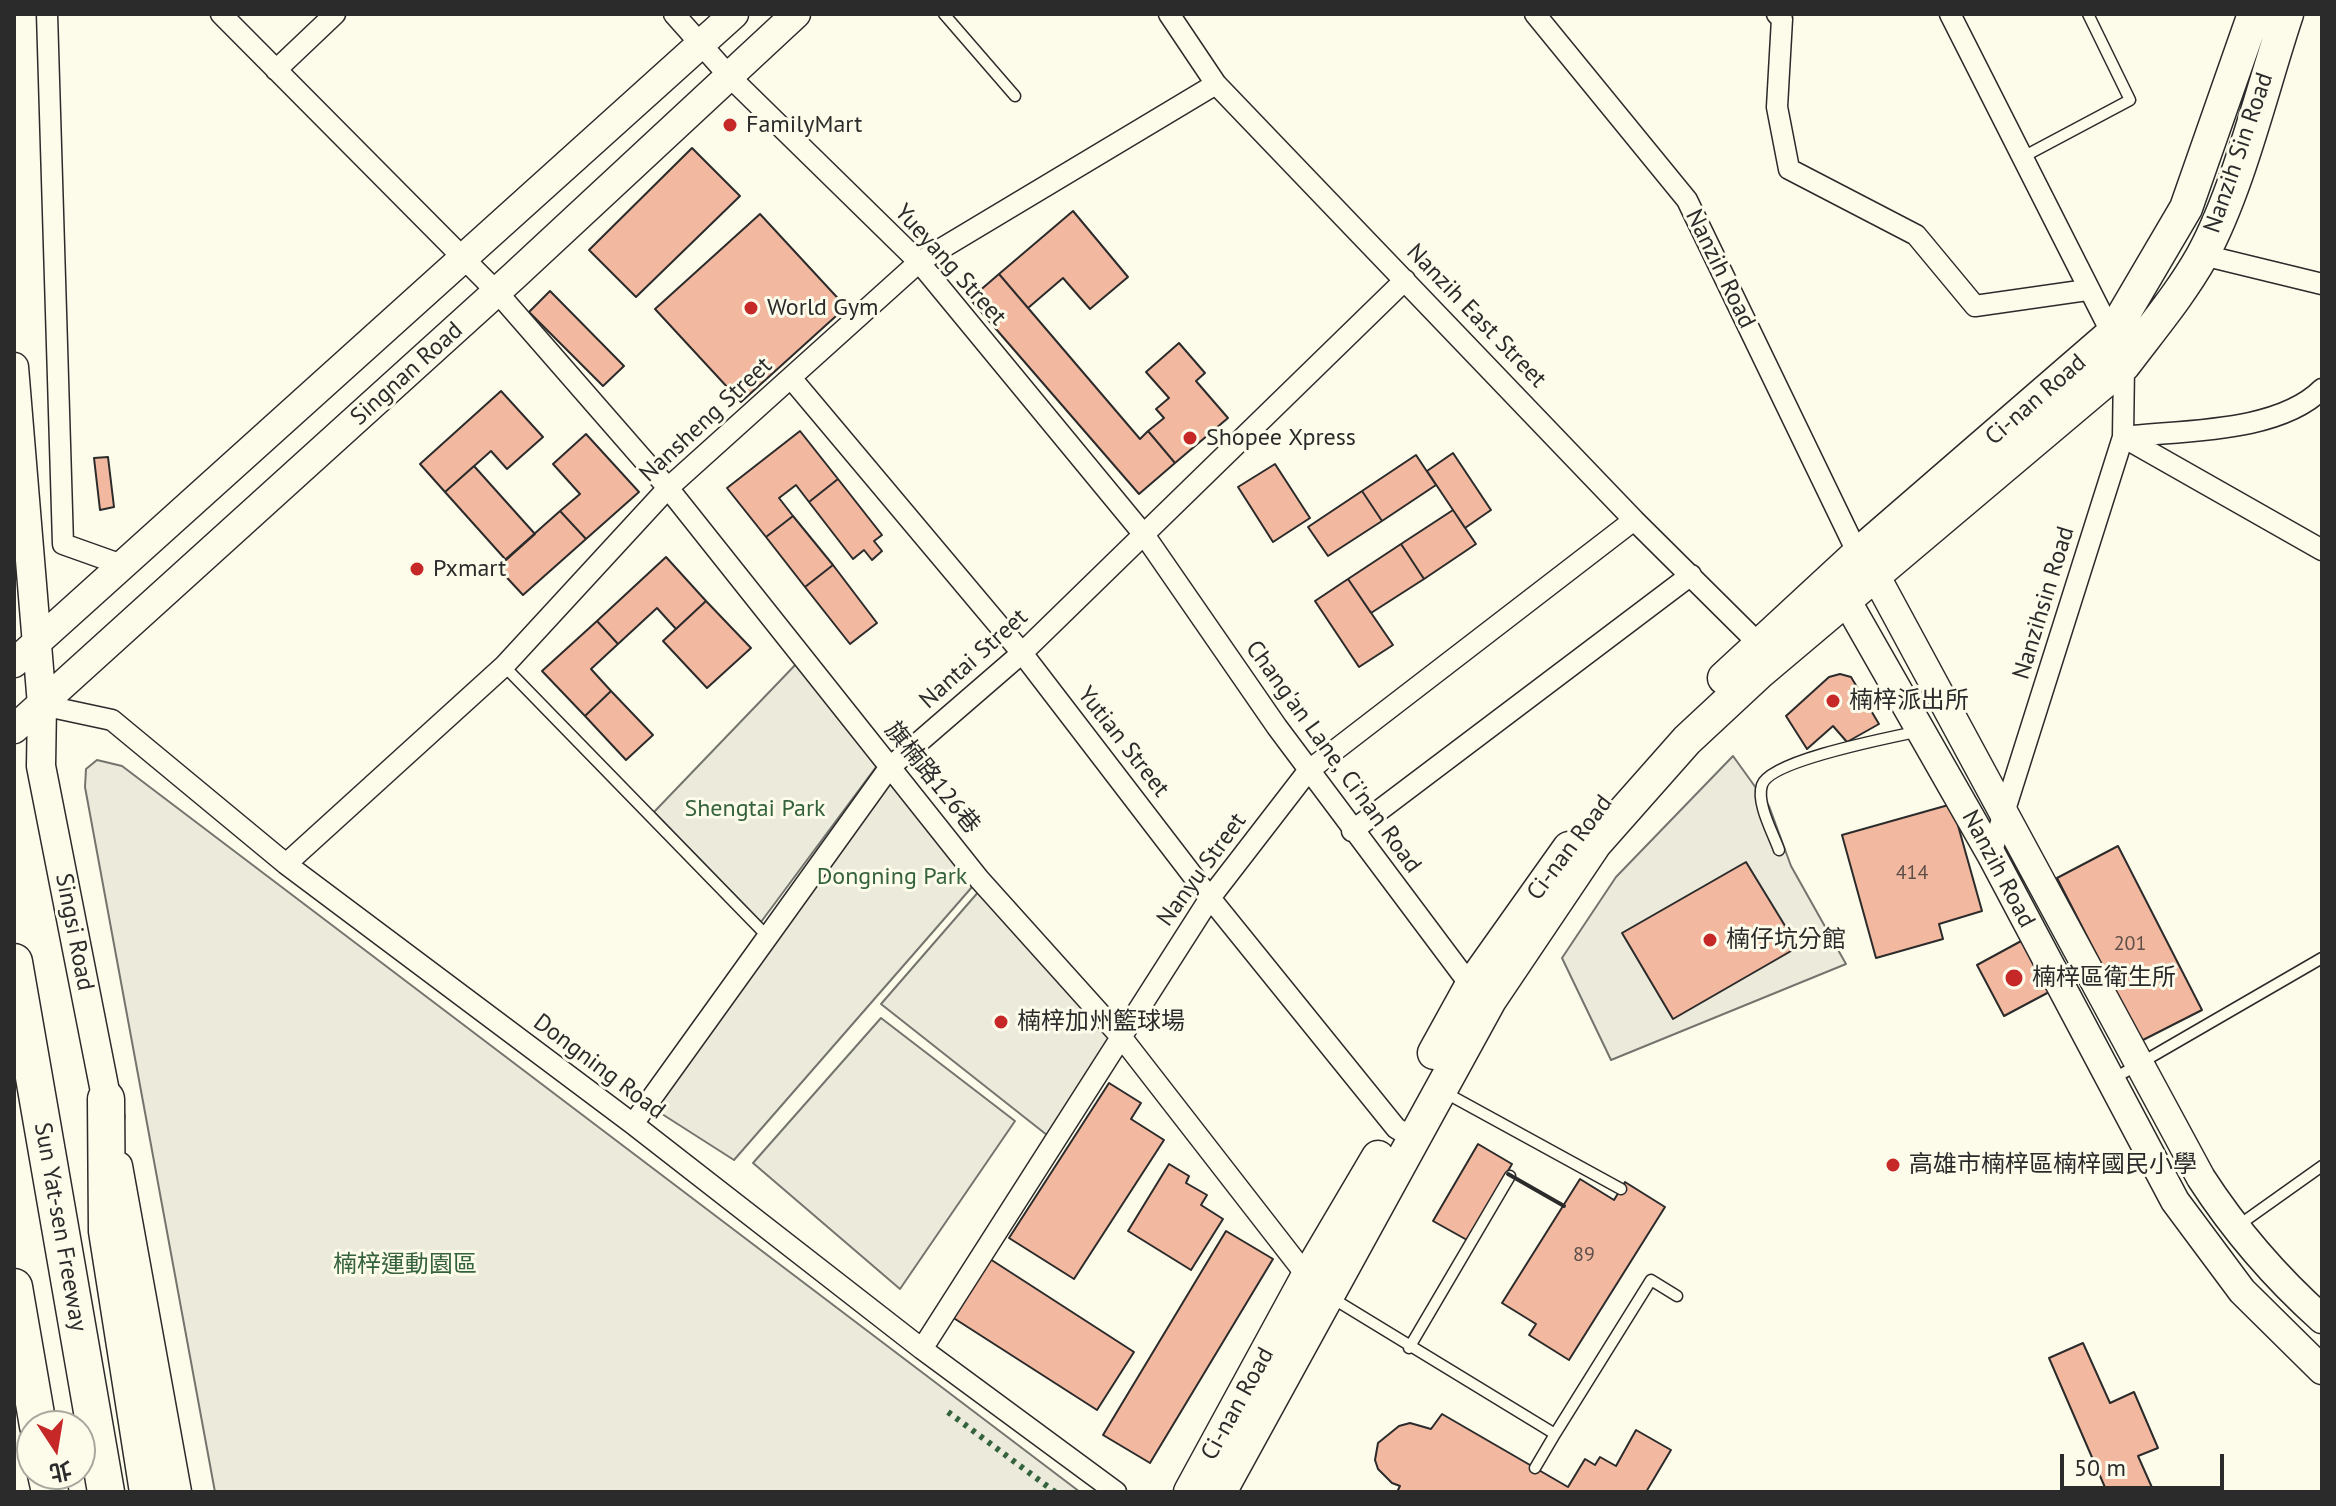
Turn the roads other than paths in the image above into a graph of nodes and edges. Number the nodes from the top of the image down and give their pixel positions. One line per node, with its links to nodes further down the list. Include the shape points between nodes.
1 (47, 14): 39 (street, via 63,544)
2 (221, 14): 16 (street, 旗楠路126巷)
3 (335, 14): 16 (street)
4 (674, 14): 15 (street, Yueyang Street)
5 (734, 14): 15 (street, Singnan Road)
6 (796, 14): 17 (street, Singnan Road)
7 (944, 14): 19 (lane)
8 (1169, 14): 18 (street, Nanzih East Street)
9 (1535, 14): 38 (street, Nanzih Road, via 1687,200)
10 (1950, 14): 20 (street)
11 (2088, 14): 20 (lane, via 2130,100)
12 (2254, 14): 21 (main road, Nanzih Sin Road, via 2200,174)
13 (2287, 14): 21 (main road, Nanzih Sin Road, via 2221,214)
14 (1783, 16): 26 (street, via 1777,107 1789,169 1916,235 1975,306)
15 (700, 43): 17 (street, Yueyang Street); 22 (street, Singnan Road)
16 (276, 70): 22 (street, 旗楠路126巷)
17 (730, 77): 23 (street, Yueyang Street); 27 (street, Singnan Road)
18 (1216, 84): 23 (street, Nansheng Street); 24 (street, Nanzih East Street)
19 (1015, 96)
20 (2021, 158): 26 (street)
21 (2186, 248): 25 (street); 28 (main road, Nanzih Sin Road); 29 (main road, Nanzih Sin Road)
22 (465, 258): 27 (street, 旗楠路126巷); 39 (street, Singnan Road)
23 (919, 262): 31 (street, Nansheng Street); 36 (street, Yueyang Street)
24 (1405, 280): 35 (street, Nanzih East Street); 36 (street, Nantai Street)
25 (2322, 284)
26 (2087, 290): 28 (street)
27 (497, 292): 34 (street, 旗楠路126巷); 47 (street, Singnan Road)
28 (2112, 334): 29 (street); 38 (main road, Ci-nan Road)
29 (2124, 365): 33 (street, Nanzihsin Road); 38 (main road, Ci-nan Road)
30 (14, 367): 43 (street, Singsi Road)
31 (791, 378): 34 (street, Nansheng Street); 44 (street, Yutian Street)
32 (2322, 389): 33 (street, via 2307,404 2271,419)
33 (2123, 437): 37 (street); 52 (street, Nanzihsin Road)
34 (668, 488): 46 (street, Nansheng Street); 50 (street, 旗楠路126巷)
35 (1634, 520): 40 (street, Nanzih East Street); 51 (street, Nanyu Street)
36 (1145, 536): 44 (street, Nantai Street); 51 (street, Chang'an Lane, Ci'nan Road)
37 (2322, 550)
38 (1866, 564): 41 (main road, Ci-nan Road); 42 (main road, Ci-nan Road); 52 (street, Nanzih Road)
39 (122, 565): 43 (street, Singnan Road)
40 (1691, 575): 42 (street, Nanzih East Street); 53 (street)
41 (1845, 598): 49 (street, Nanzih Road); 61 (main road, Ci-nan Road, via 1687,740 1595,844)
42 (1758, 643): 61 (main road, Ci-nan Road, via 1617,786)
43 (37, 644): 45 (street, Singnan Road); 47 (street, Singsi Road)
44 (1022, 653): 50 (street, Nantai Street); 57 (street, Yutian Street)
45 (14, 663)
46 (504, 666): 56 (street, Nansheng Street); 58 (lane)
47 (42, 705): 48 (street, Singnan Road); 56 (street, Dongning Road, via 112,720); 66 (street, Singsi Road, via 41,766)
48 (14, 729)
49 (1922, 730): 54 (lane, via 1802,761 1765,779 1763,804); 55 (street, Nanzih Road)
50 (889, 768): 58 (street, Nantai Street); 62 (street, 旗楠路126巷, via 979,879)
51 (1308, 771): 53 (street, Chang'an Lane, Ci'nan Road); 57 (street, Nanyu Street)
52 (2005, 817): 55 (street, Nanzihsin Road); 63 (street, Nanzih Road)
53 (1352, 831): 61 (street, Chang'an Lane, Ci'nan Road)
54 (1779, 850)
55 (1991, 854): 64 (street, Nanzih Road)
56 (286, 864): 67 (street, Dongning Road)
57 (1210, 898): 62 (street, Nanyu Street); 68 (street, Yutian Street)
58 (768, 937): 67 (street, Nantai Street)
59 (2322, 958): 63 (lane)
60 (15, 970): 83 (highway, Sun Yat-sen Freeway)
61 (1480, 993): 65 (main road, Ci-nan Road); 68 (main road, Ci-nan Road)
62 (1122, 1038): 74 (street, 旗楠路126巷); 78 (street, Nanyu Street)
63 (2143, 1065): 64 (lane); 72 (street, Nanzih Road, via 2201,1178)
64 (2111, 1080): 79 (street, Nanzih Road, via 2175,1201 2242,1291)
65 (1439, 1089): 68 (main road, Ci-nan Road); 71 (lane)
66 (106, 1099): 84 (highway, via 107,1231); 85 (street, Singsi Road)
67 (633, 1124): 78 (street, Dongning Road)
68 (1404, 1133): 74 (main road, Ci-nan Road)
69 (2322, 1166): 72 (lane)
70 (1510, 1176): 77 (lane)
71 (1621, 1189)
72 (2234, 1228): 76 (street, Nanzih Road, via 2276,1278)
73 (14, 1287): 80 (highway)
74 (1316, 1287): 77 (lane); 87 (main road, Ci-nan Road); 88 (main road, Ci-nan Road)
75 (1677, 1296): 81 (lane, via 1651,1280)
76 (2322, 1319)
77 (1409, 1348): 81 (lane)
78 (922, 1349): 86 (street, Dongning Road)
79 (2322, 1370)
80 (35, 1410)
81 (1555, 1434): 82 (lane)
82 (1535, 1468)
83 (106, 1492)
84 (148, 1492)
85 (177, 1492)
86 (1116, 1492)
87 (1190, 1492)
88 (1220, 1492)

